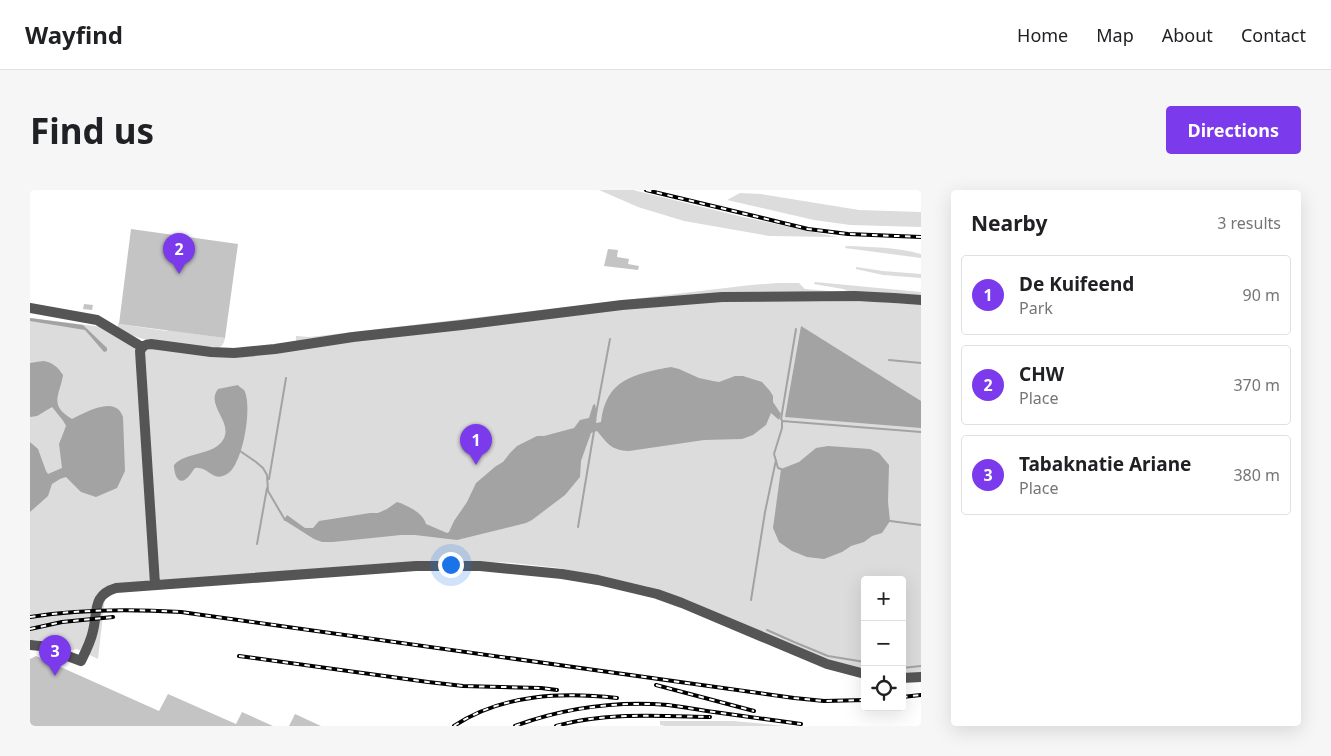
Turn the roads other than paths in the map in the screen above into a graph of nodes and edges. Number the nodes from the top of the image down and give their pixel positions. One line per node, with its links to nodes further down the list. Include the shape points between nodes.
1 (921, 300): 3 (street, via 848,296 722,297 622,305 234,353 151,344)
2 (30, 308): 3 (street, via 97,320)
3 (142, 347): 4 (street)
4 (155, 584): 5 (street, via 108,590 98,600 93,631 81,661); 6 (street, via 416,566 480,566 562,574 657,594 827,664)
5 (30, 645)
6 (861, 673)
7 (921, 676): 8 (street)
8 (906, 678)

